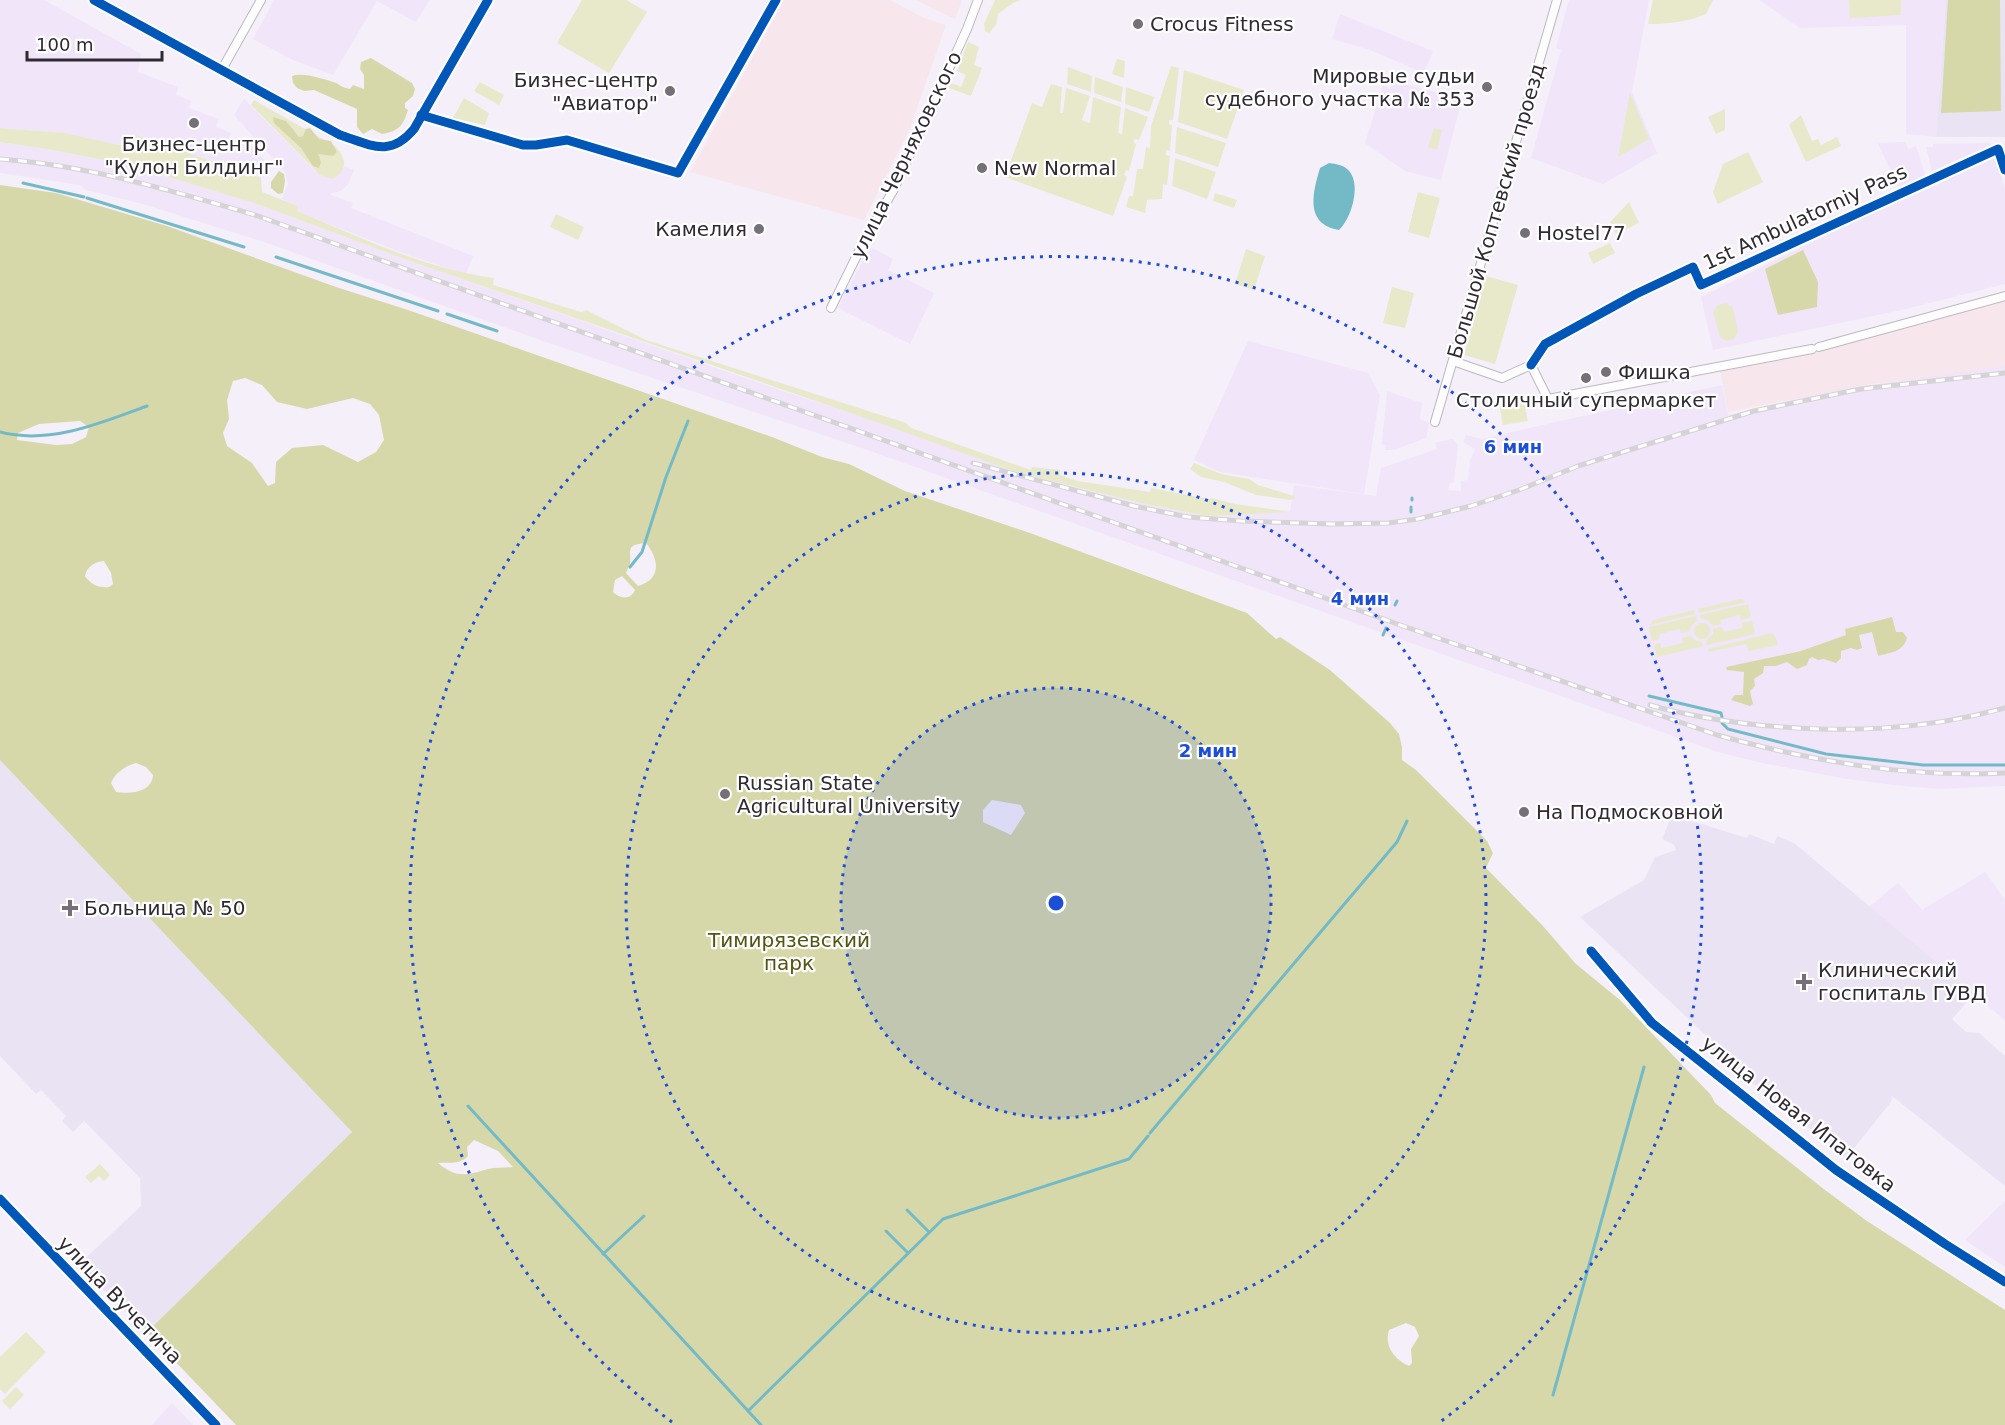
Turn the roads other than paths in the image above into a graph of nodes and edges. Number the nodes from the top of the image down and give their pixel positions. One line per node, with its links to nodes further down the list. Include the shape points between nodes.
1 (94, 0): 7 (street)
2 (261, 0): 7 (street)
3 (488, 0): 8 (street)
4 (776, 0): 8 (street, via 678,173 567,140 523,145)
5 (978, 0): 11 (street, улица Черняховского, via 894,189)
6 (1557, 0): 12 (street, Большой Коптевский проезд)
7 (221, 71): 8 (street, via 340,135 380,146 402,141)
8 (421, 116)
9 (2005, 170): 13 (street, 1st Ambulatorniy Pass, via 1998,149 1701,285 1693,267 1545,344)
10 (2005, 296): 13 (street, via 1816,348 1548,399)
11 (831, 308)
12 (1453, 361): 13 (street, via 1502,378); 14 (street, Большой Коптевский проезд)
13 (1531, 365)
14 (1435, 422)
15 (1591, 951): 17 (street, улица Новая Ипатовка, via 1652,1023 1836,1170)
16 (0, 1199): 18 (street, улица Вучетича)
17 (2005, 1282)
18 (216, 1425)

